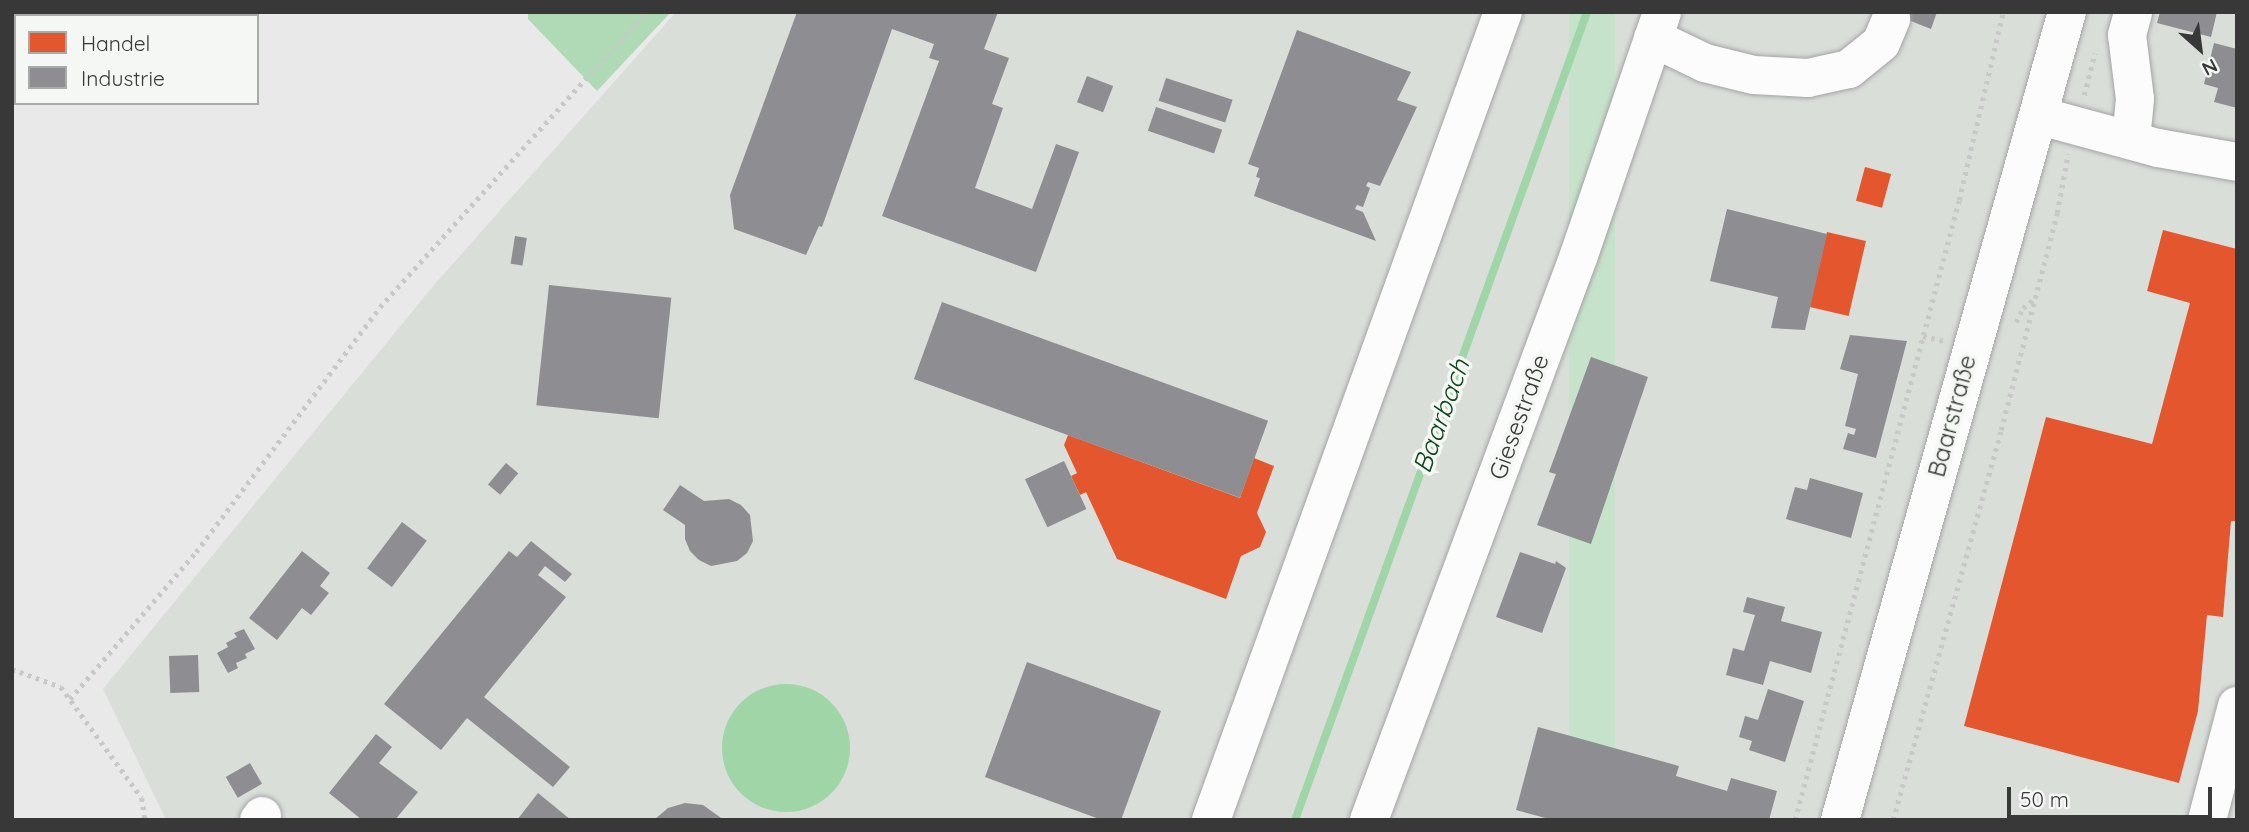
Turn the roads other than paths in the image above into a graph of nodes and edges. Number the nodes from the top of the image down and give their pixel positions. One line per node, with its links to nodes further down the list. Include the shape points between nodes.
1 (1503, 12): 10 (street)
2 (2067, 12): 6 (street, Baarstraße)
3 (2133, 12): 7 (street, via 2127,35 2135,99)
4 (1891, 19): 5 (street, via 1881,43 1849,69 1808,78 1754,75 1705,63)
5 (1658, 25): 11 (street, Giesestraße, via 1574,268)
6 (2040, 116): 7 (street); 12 (street, Baarstraße)
7 (2131, 140): 8 (street)
8 (2237, 162)
9 (2237, 706): 13 (street)
10 (1211, 820)
11 (1369, 820)
12 (1840, 820)
13 (2207, 820)

